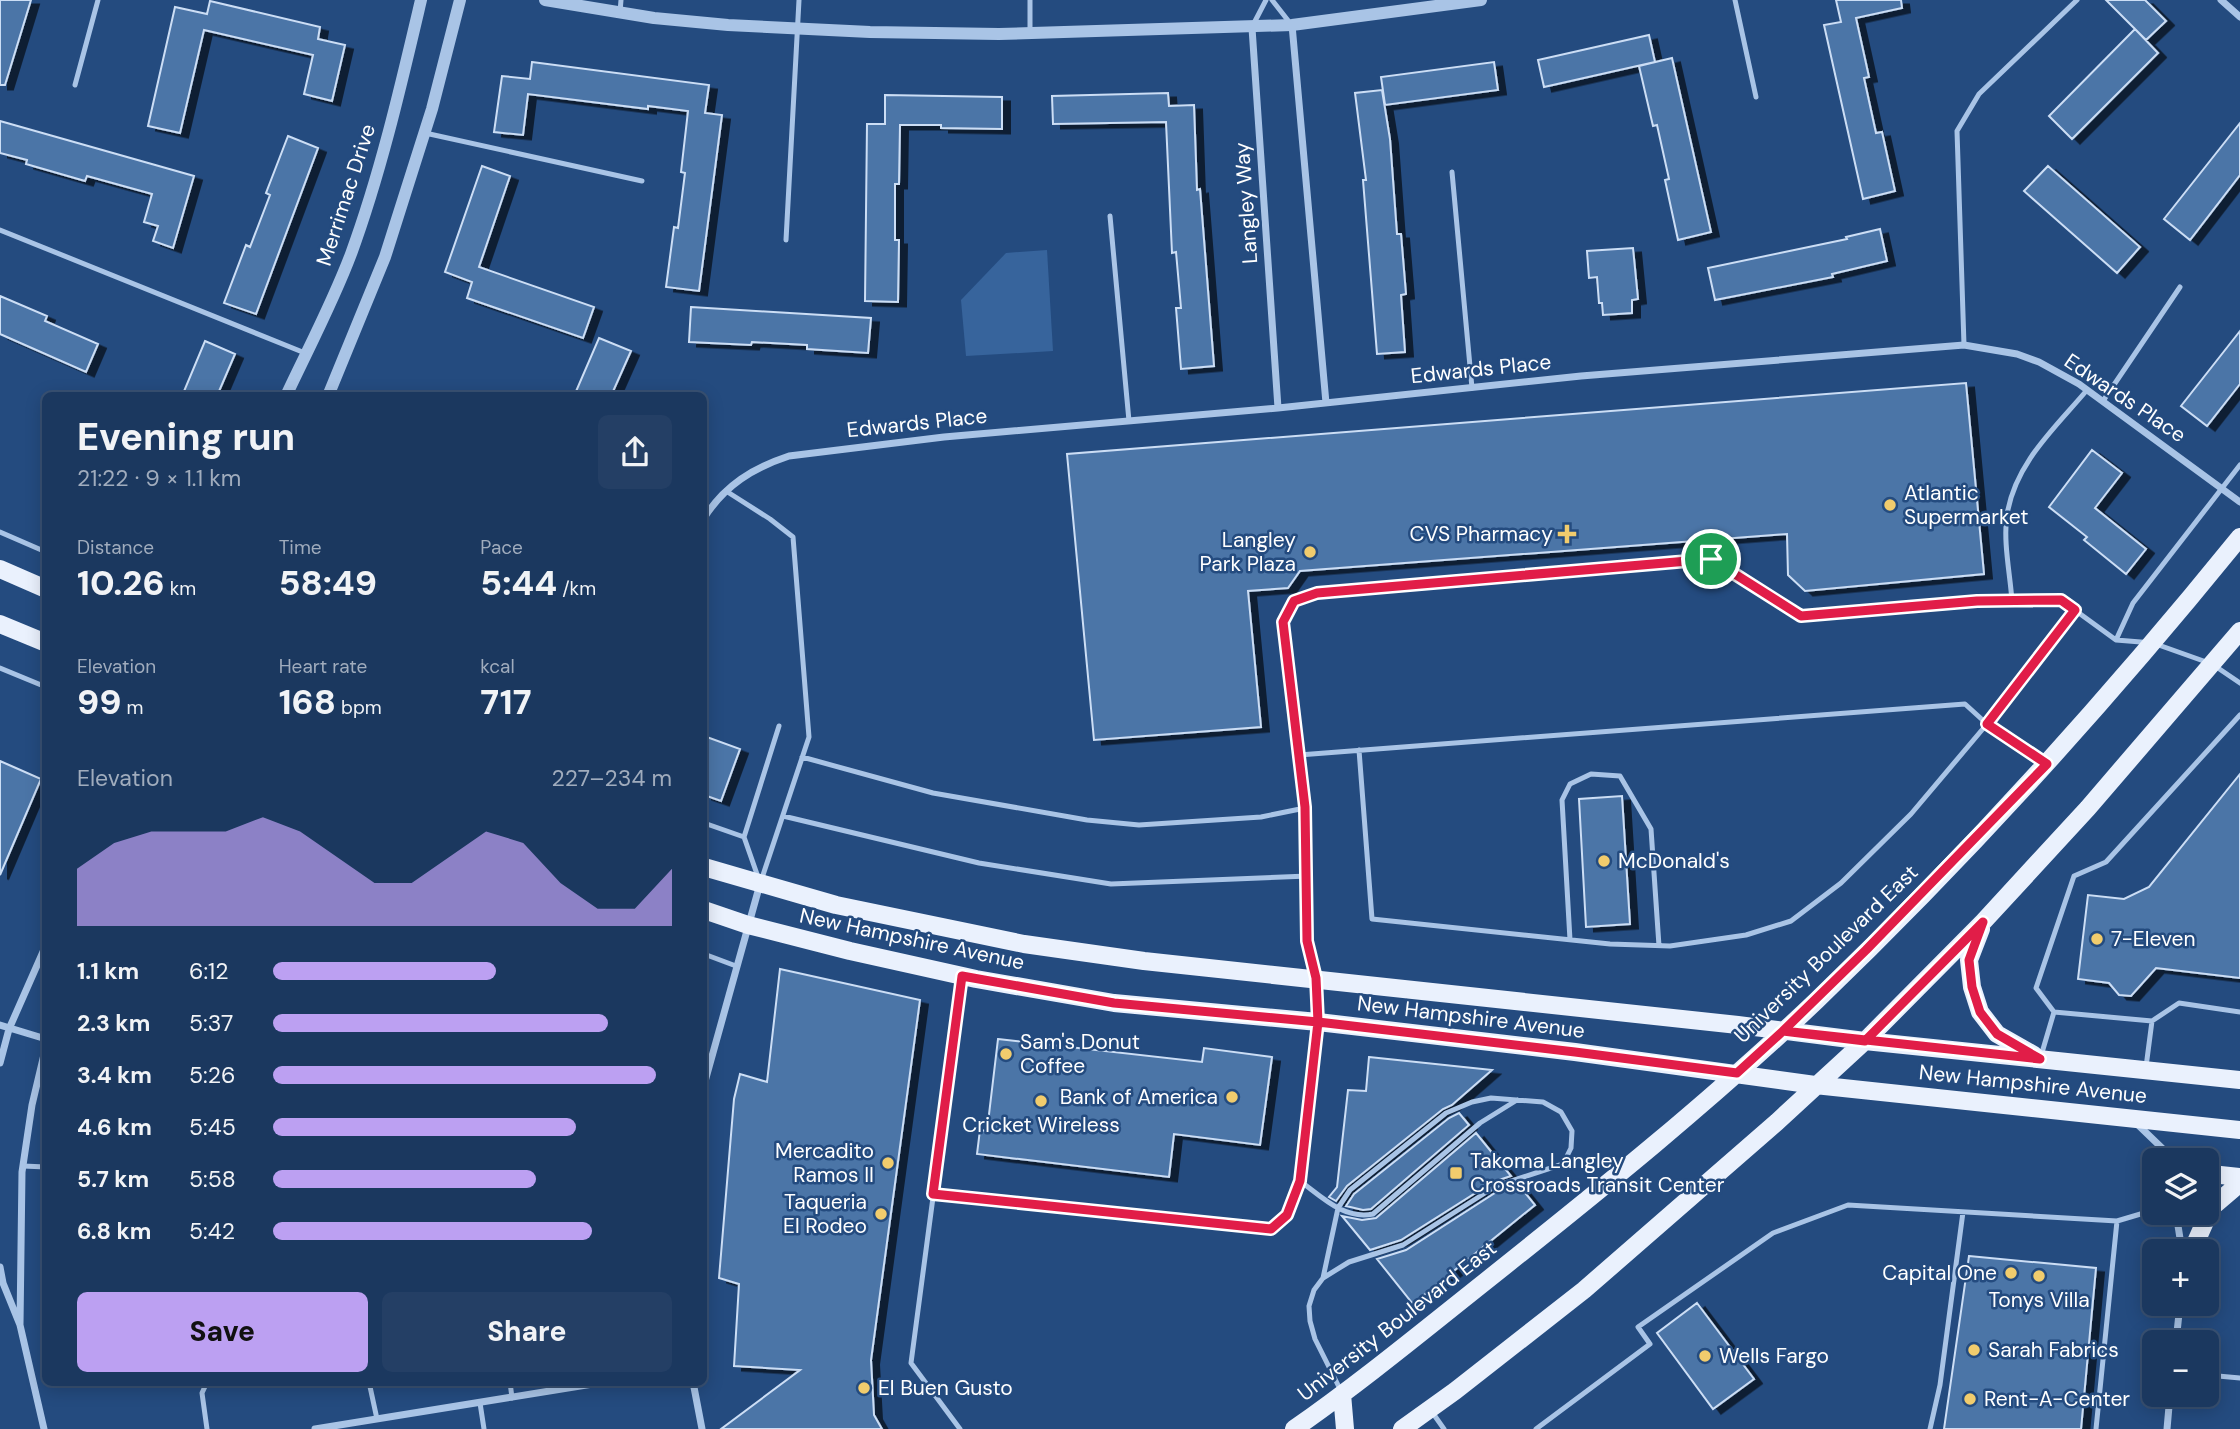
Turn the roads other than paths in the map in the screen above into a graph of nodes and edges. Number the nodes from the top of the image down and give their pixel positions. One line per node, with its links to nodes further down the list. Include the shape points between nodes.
1 (98, 0): 19 (lane)
2 (421, 0): 29 (street, Merrimac Drive, via 351,254)
3 (460, 0): 21 (street)
4 (545, 0): 13 (street)
5 (799, 0): 16 (lane)
6 (1030, 0): 18 (lane)
7 (1266, 0): 17 (lane)
8 (1272, 0): 15 (lane)
9 (1481, 0): 15 (street)
10 (1735, 0): 20 (lane)
11 (2077, 0): 28 (lane, via 1979,94 1957,131)
12 (2221, 0): 14 (street)
13 (620, 6): 16 (street, via 728,25)
14 (2240, 17)
15 (1292, 25): 17 (street); 35 (street)
16 (797, 27): 18 (street); 26 (lane)
17 (1252, 28): 18 (street); 36 (street, Langley Way)
18 (1030, 34)
19 (75, 85)
20 (1756, 97)
21 (425, 132): 23 (lane); 33 (street, via 385,257)
22 (1452, 172): 30 (lane)
23 (642, 181)
24 (1110, 216): 37 (lane)
25 (0, 230): 29 (lane)
26 (786, 240)
27 (2180, 287): 34 (lane)
28 (1964, 345): 30 (street, Edwards Place); 31 (street, Edwards Place, via 2017,354)
29 (305, 354): 32 (street, Merrimac Drive)
30 (1472, 388): 35 (street, Edwards Place)
31 (2088, 390): 34 (street, Edwards Place); 48 (lane, via 2028,460 2014,487 2007,517)
32 (288, 392)
33 (330, 392)
34 (2103, 401): 39 (street, Edwards Place)
35 (1326, 402): 36 (street, Edwards Place)
36 (1278, 408): 37 (street, Edwards Place)
37 (1129, 421): 40 (street, Edwards Place, via 789,456 752,471)
38 (2240, 465): 39 (lane)
39 (2222, 487): 41 (street, Edwards Place); 52 (lane, via 2133,603)
40 (726, 491): 42 (street, Edwards Place); 64 (lane, via 793,537 809,737)
41 (2240, 502)
42 (707, 514)
43 (0, 532): 45 (lane)
44 (2240, 537): 54 (main road, University Boulevard East)
45 (42, 550)
46 (0, 569): 47 (main road)
47 (42, 587)
48 (2012, 601): 49 (lane, via 2061,600); 63 (lane, via 1801,616 1711,559 1317,593 1294,601 1283,622)
49 (2075, 610): 52 (lane); 60 (lane)
50 (0, 624): 53 (main road)
51 (2240, 631): 55 (main road)
52 (2116, 640): 54 (lane)
53 (42, 641)
54 (2152, 643): 55 (lane); 65 (main road, University Boulevard East)
55 (2211, 664): 57 (lane); 74 (main road)
56 (0, 668): 58 (lane)
57 (2240, 683)
58 (42, 685)
59 (2240, 715): 83 (lane, via 2106,862 2074,876 2036,988)
60 (1987, 724): 62 (lane, via 1965,704); 65 (lane); 77 (lane, via 1911,814 1841,883 1791,921 1746,934)
61 (779, 726): 69 (lane)
62 (1359, 750): 63 (lane); 76 (lane, via 1372,919)
63 (1299, 755): 66 (lane)
64 (802, 757): 66 (lane, via 933,793 1087,820 1139,825 1261,817); 67 (lane)
65 (2047, 764): 89 (main road, University Boulevard East)
66 (1305, 807): 71 (lane)
67 (783, 816): 71 (lane, via 979,863 1111,884); 72 (lane)
68 (707, 824): 69 (lane)
69 (744, 837): 72 (lane)
70 (707, 868): 72 (main road, New Hampshire Avenue)
71 (1308, 876): 82 (lane, via 1307,941)
72 (761, 884): 75 (street); 82 (main road, New Hampshire Avenue, via 836,905 1024,944)
73 (707, 911): 75 (main road, New Hampshire Avenue)
74 (1983, 922): 91 (main road); 92 (main road, via 1969,960 1980,1012 1997,1034)
75 (748, 925): 80 (street); 81 (main road, New Hampshire Avenue)
76 (1570, 940): 77 (lane); 77 (lane, via 1562,800 1570,784 1591,774 1620,776 1651,829)
77 (1659, 946)
78 (42, 954): 88 (street)
79 (707, 955): 80 (lane)
80 (736, 966): 97 (street)
81 (962, 976): 86 (main road, New Hampshire Avenue, via 1114,1003); 110 (lane)
82 (1316, 978): 86 (lane); 89 (main road, New Hampshire Avenue)
83 (2054, 1012): 85 (lane); 92 (lane)
84 (2240, 1012): 85 (lane, via 2179,1003)
85 (2152, 1021): 95 (lane)
86 (1318, 1022): 96 (main road, New Hampshire Avenue); 108 (lane)
87 (0, 1025): 88 (street)
88 (9, 1029): 90 (street); 93 (street)
89 (1783, 1031): 91 (main road, New Hampshire Avenue); 96 (main road, University Boulevard East)
90 (42, 1038)
91 (1865, 1041): 92 (main road, New Hampshire Avenue); 99 (main road)
92 (2040, 1059): 95 (main road, New Hampshire Avenue)
93 (0, 1063)
94 (42, 1063): 104 (street)
95 (2146, 1070): 98 (main road, New Hampshire Avenue)
96 (1737, 1073): 99 (main road, New Hampshire Avenue); 126 (main road, University Boulevard East, via 1618,1177)
97 (707, 1074)
98 (2240, 1080)
99 (1815, 1085): 101 (main road, New Hampshire Avenue); 130 (main road, via 1584,1290)
100 (1518, 1099): 111 (lane, via 1491,1098 1446,1112 1350,1190); 111 (lane, via 1479,1123 1373,1214 1363,1216); 117 (lane, via 1543,1102 1561,1112 1572,1131 1571,1148 1563,1164 1496,1186 1403,1245 1349,1262)
101 (2130, 1118): 102 (main road, New Hampshire Avenue); 103 (street)
102 (2240, 1130)
103 (2162, 1148)
104 (23, 1166): 105 (lane); 118 (street)
105 (42, 1167)
106 (2219, 1175): 107 (main road)
107 (2240, 1177)
108 (1300, 1181): 110 (lane, via 1287,1215 1271,1229); 111 (lane)
109 (2240, 1184): 115 (main road, via 2211,1208)
110 (933, 1194): 137 (lane, via 911,1363)
111 (1338, 1208): 117 (lane)
112 (1963, 1212): 114 (lane); 142 (lane, via 1848,1205 1773,1234 1639,1327 1650,1344); 143 (lane)
113 (2142, 1214): 114 (lane)
114 (2117, 1221): 144 (lane)
115 (2197, 1239)
116 (0, 1267): 118 (street)
117 (1323, 1278): 126 (lane, via 1309,1306 1310,1321)
118 (20, 1325): 132 (street)
119 (2219, 1376): 120 (lane)
120 (2240, 1378)
121 (205, 1386): 133 (lane)
122 (370, 1386): 131 (lane)
123 (510, 1386): 127 (lane)
124 (582, 1386): 127 (street)
125 (694, 1386): 136 (street)
126 (1342, 1394): 138 (main road, University Boulevard East); 139 (main road)
127 (512, 1398): 128 (street)
128 (480, 1403): 131 (street); 135 (lane)
129 (2169, 1407): 145 (street)
130 (1430, 1409): 140 (main road); 141 (lane)
131 (377, 1419): 134 (street)
132 (44, 1429)
133 (207, 1429)
134 (314, 1429)
135 (484, 1429)
136 (702, 1429)
137 (960, 1429)
138 (1294, 1429)
139 (1345, 1429)
140 (1402, 1429)
141 (1444, 1429)
142 (1536, 1429)
143 (1930, 1429)
144 (2096, 1429)
145 (2167, 1429)

